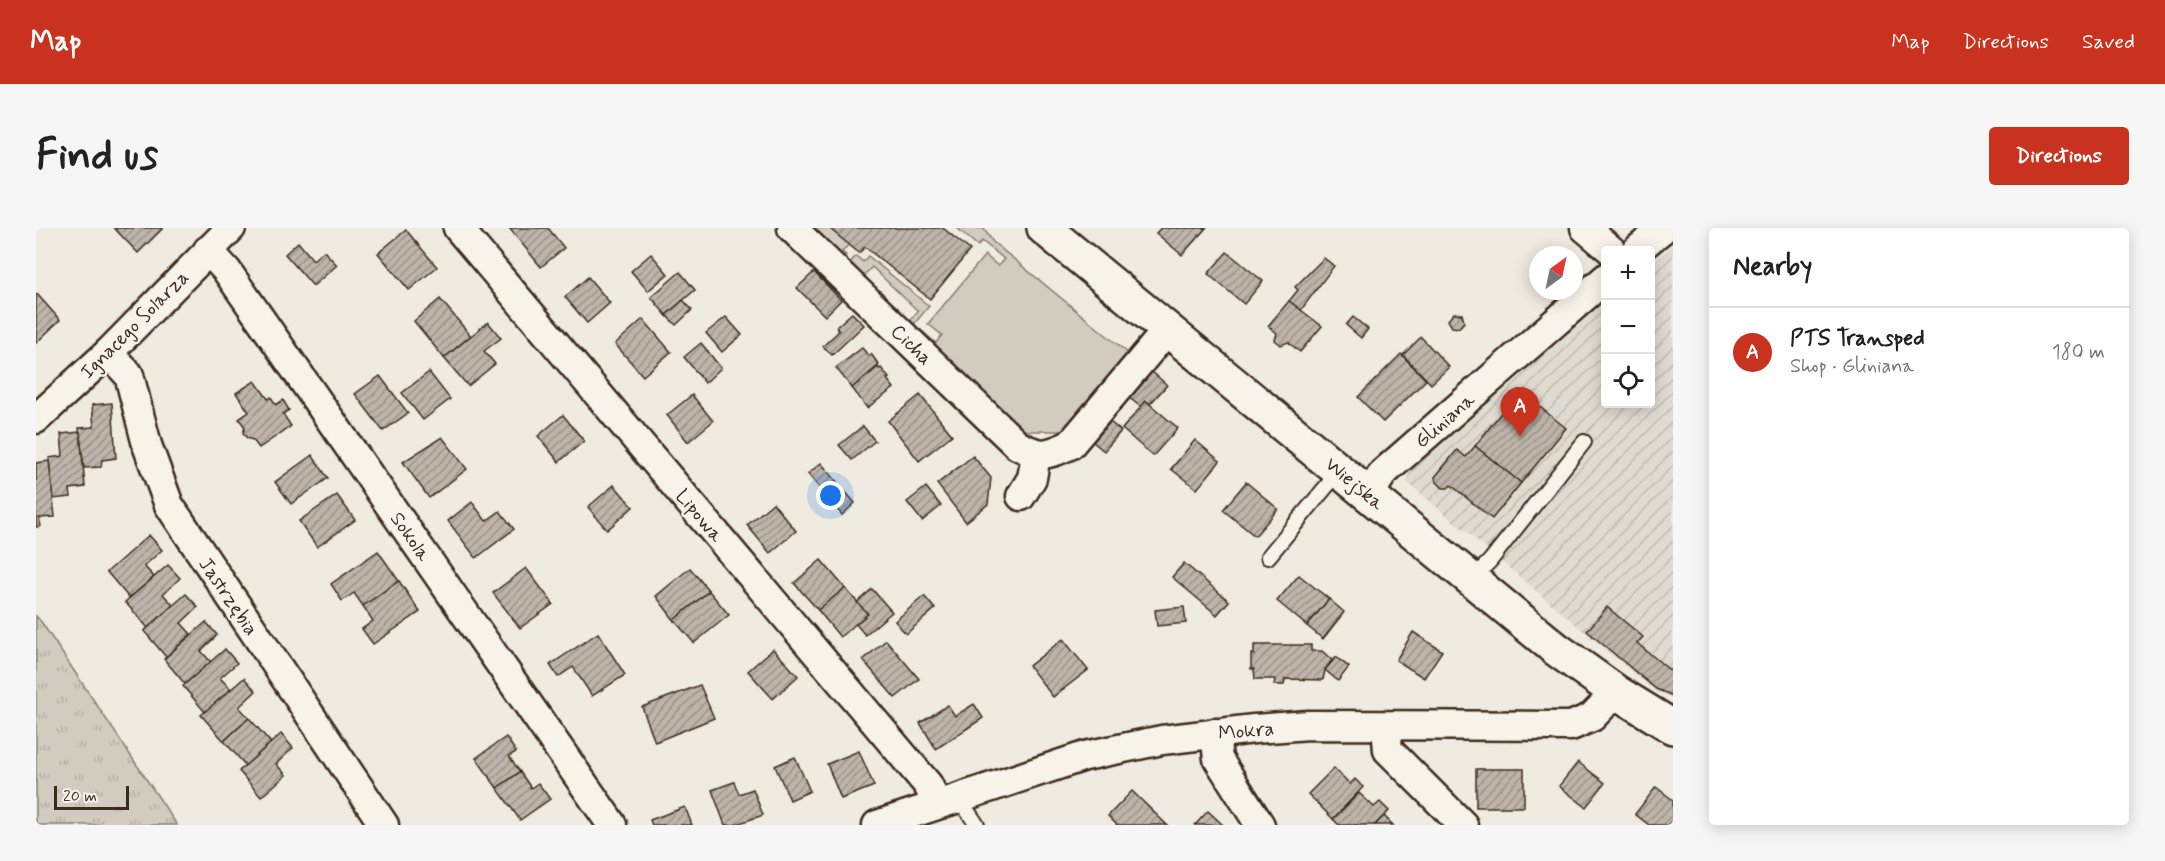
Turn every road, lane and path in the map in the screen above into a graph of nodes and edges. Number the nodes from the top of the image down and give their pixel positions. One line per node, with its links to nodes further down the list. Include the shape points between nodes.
1 (231, 228): 9 (street, Ignacego Solarza)
2 (458, 228): 25 (street, Lipowa, via 928,785)
3 (792, 228): 15 (street, Cicha, via 1017,445)
4 (1044, 228): 11 (street, Wiejska)
5 (1585, 228): 7 (street)
6 (1664, 228): 8 (street)
7 (1606, 246)
8 (1642, 246)
9 (208, 250): 12 (street, Ignacego Solarza); 27 (street, Sokola, via 227,271)
10 (1601, 282): 17 (street, Gliniana, via 1383,473)
11 (1168, 329): 15 (street, via 1070,445); 16 (street, Wiejska)
12 (108, 353): 13 (street, Ignacego Solarza); 26 (street, Jastrzębia, via 129,375 147,445 169,505)
13 (36, 419)
14 (1584, 442): 20 (lane)
15 (1036, 455): 18 (street, via 1032,478)
16 (1340, 470): 17 (street, Wiejska); 19 (lane)
17 (1369, 495): 20 (street, Wiejska)
18 (1021, 496)
19 (1268, 557)
20 (1471, 580): 21 (street, Wiejska)
21 (1616, 692): 22 (street, Mokra, via 1592,717 1571,726); 23 (street, Wiejska)
22 (1386, 727): 24 (street, Mokra, via 1309,725); 31 (street, via 1388,750)
23 (1673, 728)
24 (1215, 733): 25 (street, Mokra, via 1085,756); 30 (street, via 1218,759)
25 (948, 801): 28 (street, Mokra); 29 (lane)
26 (384, 825)
27 (612, 825)
28 (878, 825)
29 (977, 825)
30 (1260, 825)
31 (1463, 825)

